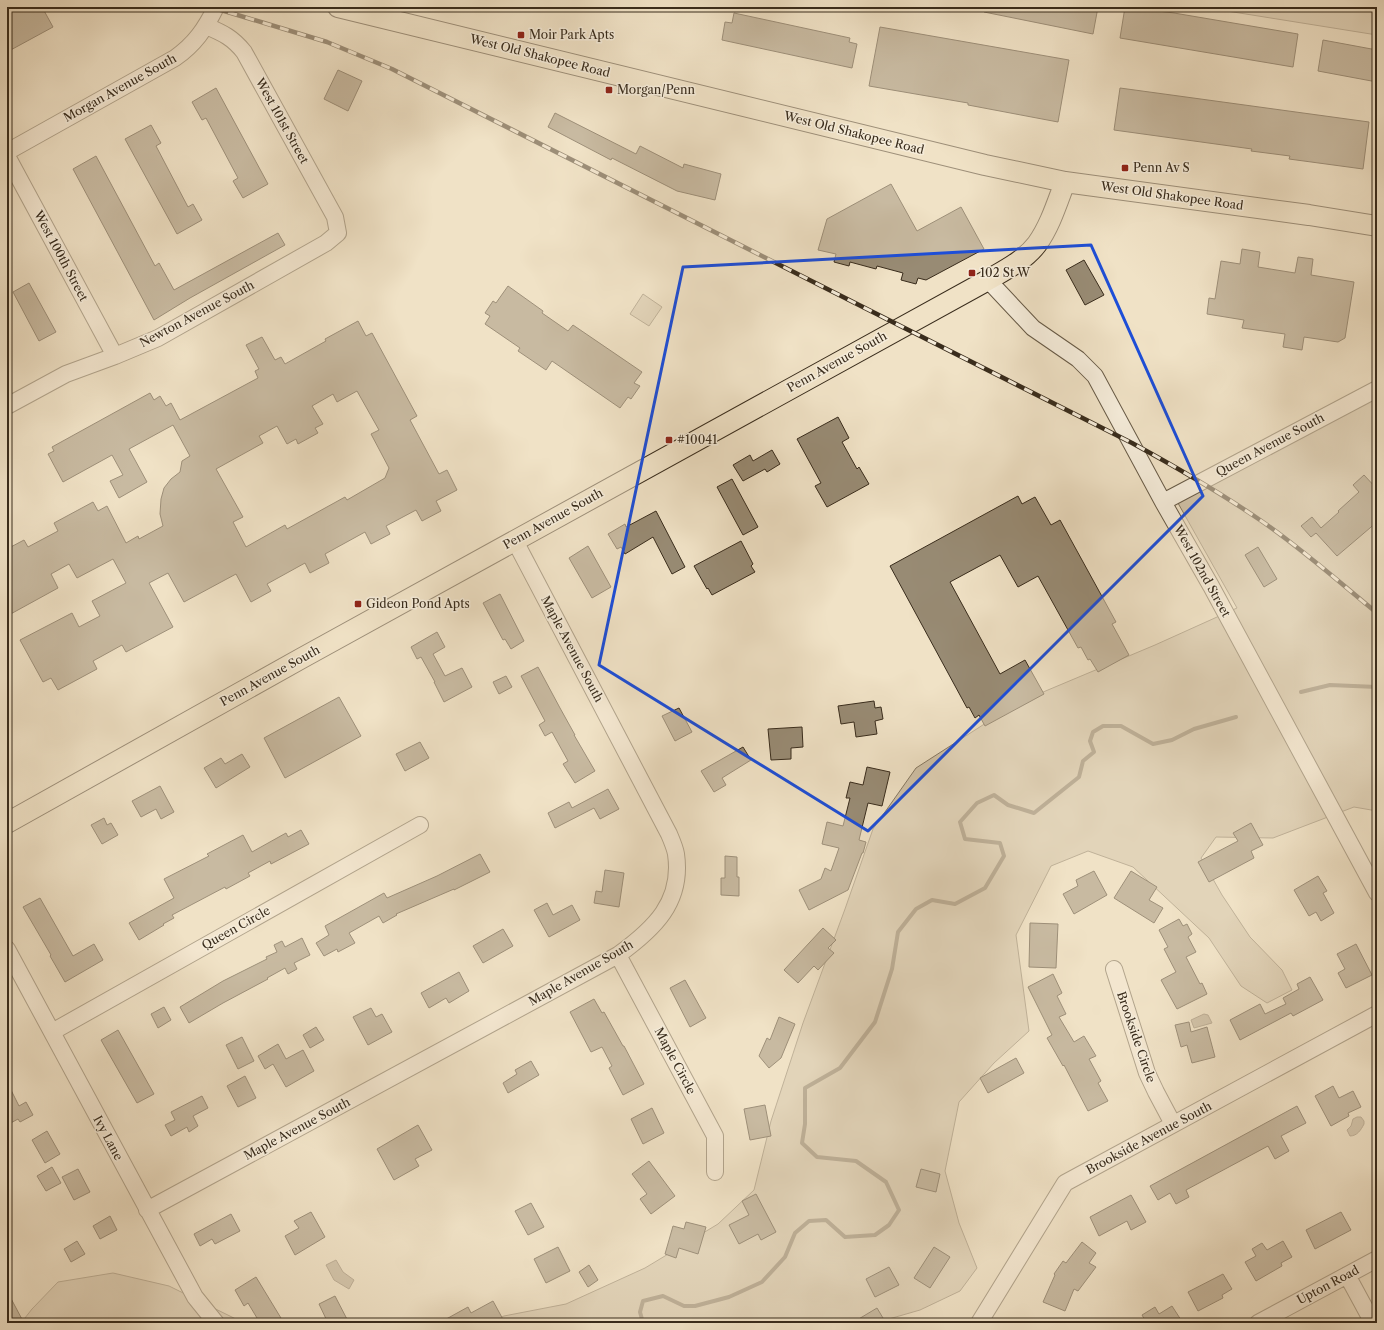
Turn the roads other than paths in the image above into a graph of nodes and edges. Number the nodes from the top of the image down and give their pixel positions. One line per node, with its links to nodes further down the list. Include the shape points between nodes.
1 (216, 7): 3 (street, Morgan Avenue South)
2 (338, 7): 6 (main road, West Old Shakopee Road, via 977,163)
3 (206, 26): 4 (street, Morgan Avenue South, via 197,39 175,58); 8 (street, West 101st Street, via 224,33 244,52 335,217)
4 (7, 152)
5 (7, 156): 10 (street, West 100th Street)
6 (1065, 182): 7 (main road, West Old Shakopee Road); 9 (main road, Penn Avenue South, via 1048,226 1037,244 1017,262)
7 (1377, 226)
8 (338, 233): 10 (street, Newton Avenue South, via 326,243 158,338)
9 (988, 280): 13 (street, West 102nd Street, via 1033,328 1078,358 1095,376); 14 (main road, Penn Avenue South)
10 (115, 356): 12 (street, Newton Avenue South, via 66,374)
11 (1377, 389): 13 (street, Queen Avenue South)
12 (7, 406)
13 (1163, 502): 17 (street, West 102nd Street)
14 (515, 541): 15 (main road, Penn Avenue South); 19 (street, Maple Avenue South, via 670,834 676,853 678,871 675,891 666,908 655,925)
15 (7, 823)
16 (420, 825): 22 (street, Queen Circle)
17 (1377, 893)
18 (7, 949): 22 (street, Ivy Lane)
19 (618, 955): 24 (street, Maple Circle, via 715,1136); 25 (street, Maple Avenue South)
20 (1114, 969): 23 (street, Brookside Circle, via 1147,1073)
21 (1377, 1014): 23 (street, Brookside Avenue South)
22 (52, 1032): 25 (street, Ivy Lane)
23 (1174, 1124): 29 (street, Brookside Avenue South, via 1066,1183)
24 (715, 1172)
25 (147, 1210): 28 (street, Ivy Lane, via 195,1297)
26 (1377, 1259): 27 (street, Upton Road)
27 (1347, 1275): 30 (street, Upton Road); 31 (street)
28 (216, 1323)
29 (979, 1323)
30 (1258, 1323)
31 (1373, 1323)

